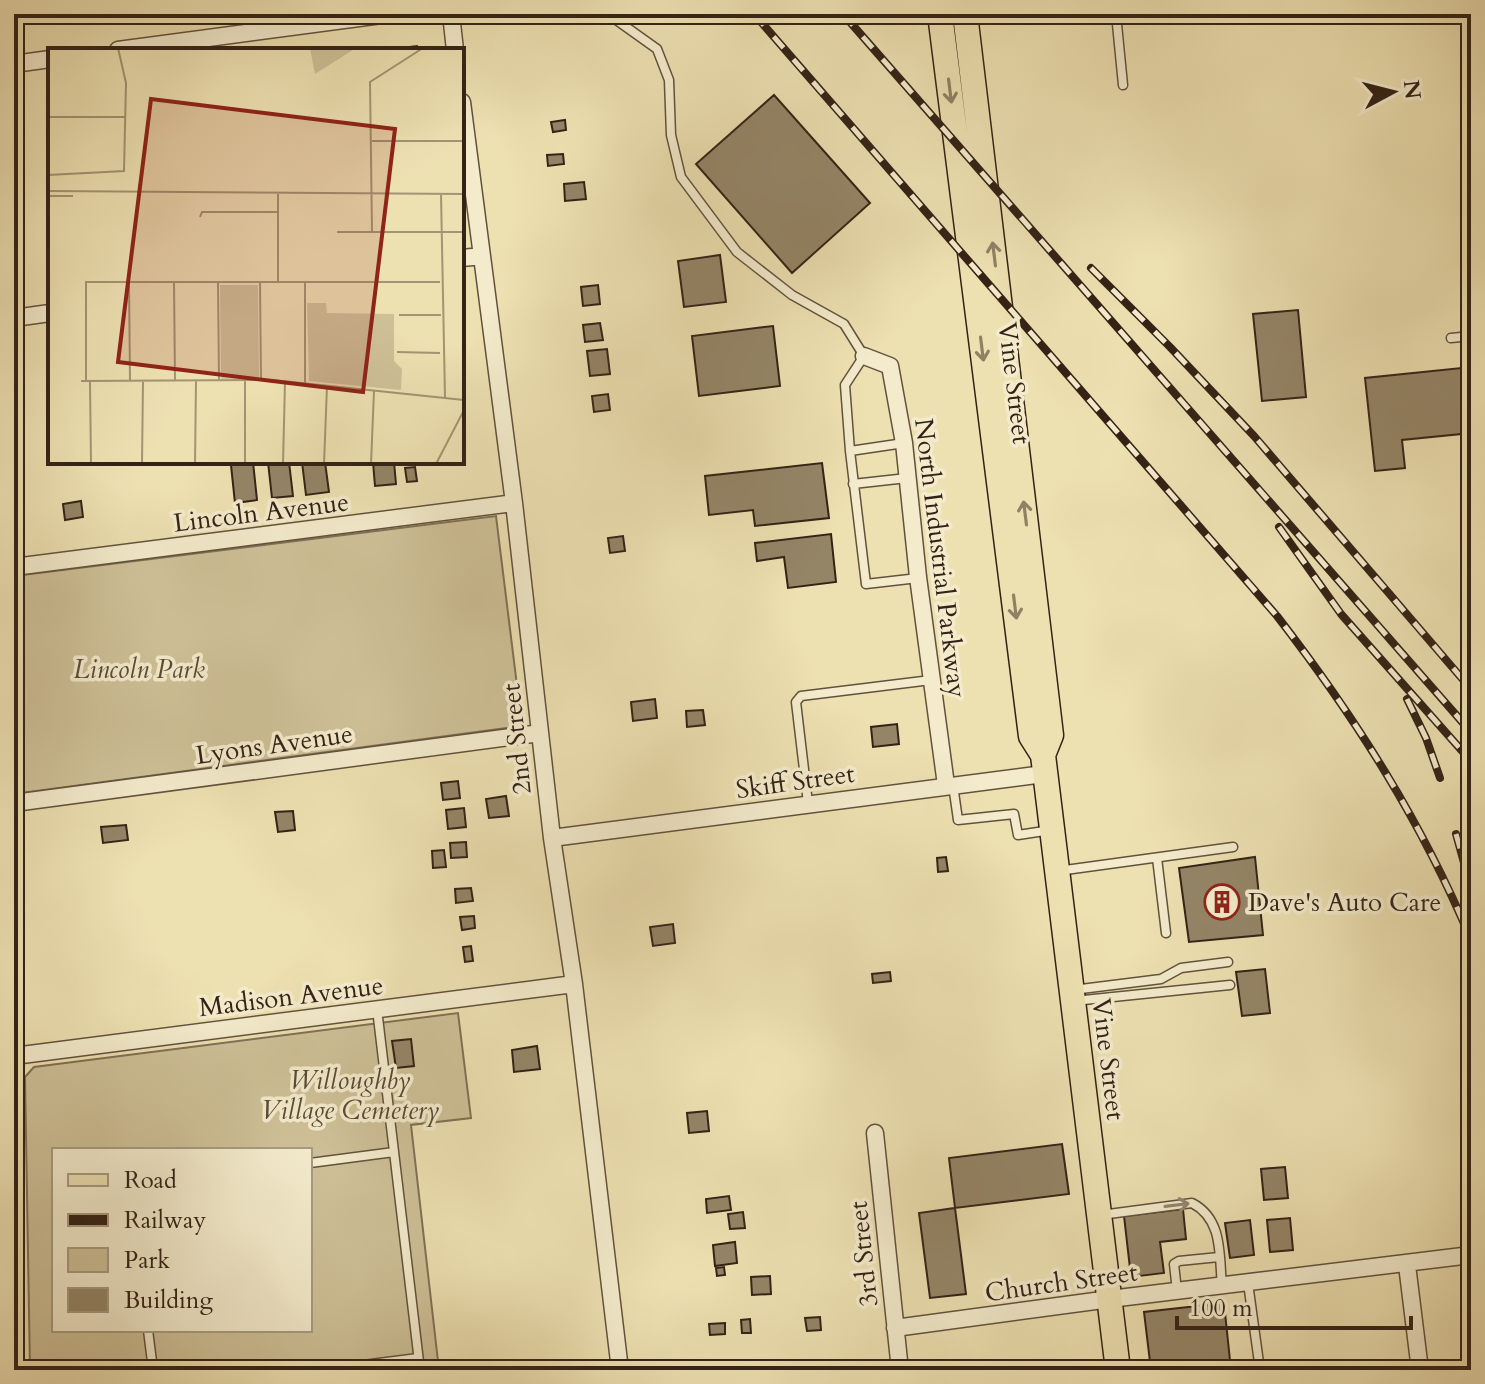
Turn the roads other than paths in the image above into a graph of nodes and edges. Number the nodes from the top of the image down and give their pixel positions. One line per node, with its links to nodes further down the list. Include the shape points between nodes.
1 (389, 14): 7 (street)
2 (451, 14): 8 (street)
3 (608, 14): 19 (lane, via 657,49 669,80 671,135 681,177 737,252 792,295 844,324)
4 (940, 14): 29 (main road, Vine Street, one-way to 29, via 1031,736)
5 (965, 14): 29 (main road, Vine Street, one-way to 5, via 1051,735)
6 (1116, 14): 11 (lane)
7 (133, 48)
8 (455, 48)
9 (48, 59): 10 (street)
10 (14, 64)
11 (1123, 85)
12 (464, 117): 13 (street, 2nd Street)
13 (482, 256): 14 (street); 24 (street, 2nd Street)
14 (464, 258)
15 (48, 313): 16 (street)
16 (14, 318)
17 (1471, 336): 18 (lane)
18 (1451, 338)
19 (864, 356): 20 (street, North Industrial Parkway, via 890,366); 21 (lane, via 845,385)
20 (904, 443): 21 (lane); 22 (street, North Industrial Parkway)
21 (850, 451): 23 (lane)
22 (907, 478): 23 (lane); 26 (street, North Industrial Parkway)
23 (853, 484): 26 (lane, via 866,584)
24 (514, 503): 25 (street, Lincoln Avenue); 28 (street, 2nd Street)
25 (14, 567)
26 (918, 577): 27 (street, North Industrial Parkway)
27 (932, 679): 30 (street, North Industrial Parkway); 32 (lane, via 801,696 796,702)
28 (540, 733): 31 (street, Lyons Avenue); 34 (street, 2nd Street)
29 (1044, 765): 30 (street, Skiff Street); 33 (main road, Vine Street)
30 (950, 784): 32 (street, Skiff Street); 33 (lane, via 958,820 1014,814 1018,835)
31 (14, 803)
32 (808, 803): 34 (street, Skiff Street)
33 (1052, 830): 37 (main road, Vine Street)
34 (552, 838): 40 (street, 2nd Street)
35 (1233, 847): 36 (lane)
36 (1157, 858): 37 (lane); 38 (lane)
37 (1058, 871): 42 (main road, Vine Street)
38 (1166, 933)
39 (1228, 962): 42 (lane, via 1181,968 1161,979)
40 (574, 984): 43 (street, Madison Avenue); 62 (street, 2nd Street)
41 (1230, 985): 42 (lane)
42 (1073, 996): 48 (main road, Vine Street)
43 (377, 1009): 44 (street, Madison Avenue); 46 (lane)
44 (14, 1056)
45 (875, 1133): 56 (street, 3rd Street)
46 (394, 1152): 47 (lane); 58 (lane)
47 (312, 1163)
48 (1100, 1215): 50 (lane, one-way to 50, via 1192,1203 1213,1221); 55 (main road, Vine Street)
49 (1471, 1255): 51 (street, Church Street)
50 (1219, 1257): 53 (lane); 54 (lane, via 1174,1264)
51 (1407, 1265): 52 (street, Church Street); 66 (street)
52 (1248, 1283): 53 (street, Church Street); 65 (lane)
53 (1222, 1286): 54 (street, Church Street)
54 (1177, 1291): 55 (street, Church Street)
55 (1110, 1299): 56 (street, Church Street); 64 (main road, Vine Street)
56 (895, 1328): 63 (street, 3rd Street)
57 (148, 1332): 59 (lane)
58 (418, 1358): 60 (lane); 61 (lane)
59 (153, 1370)
60 (324, 1370)
61 (420, 1370)
62 (620, 1370)
63 (900, 1370)
64 (1118, 1370)
65 (1260, 1370)
66 (1420, 1370)

